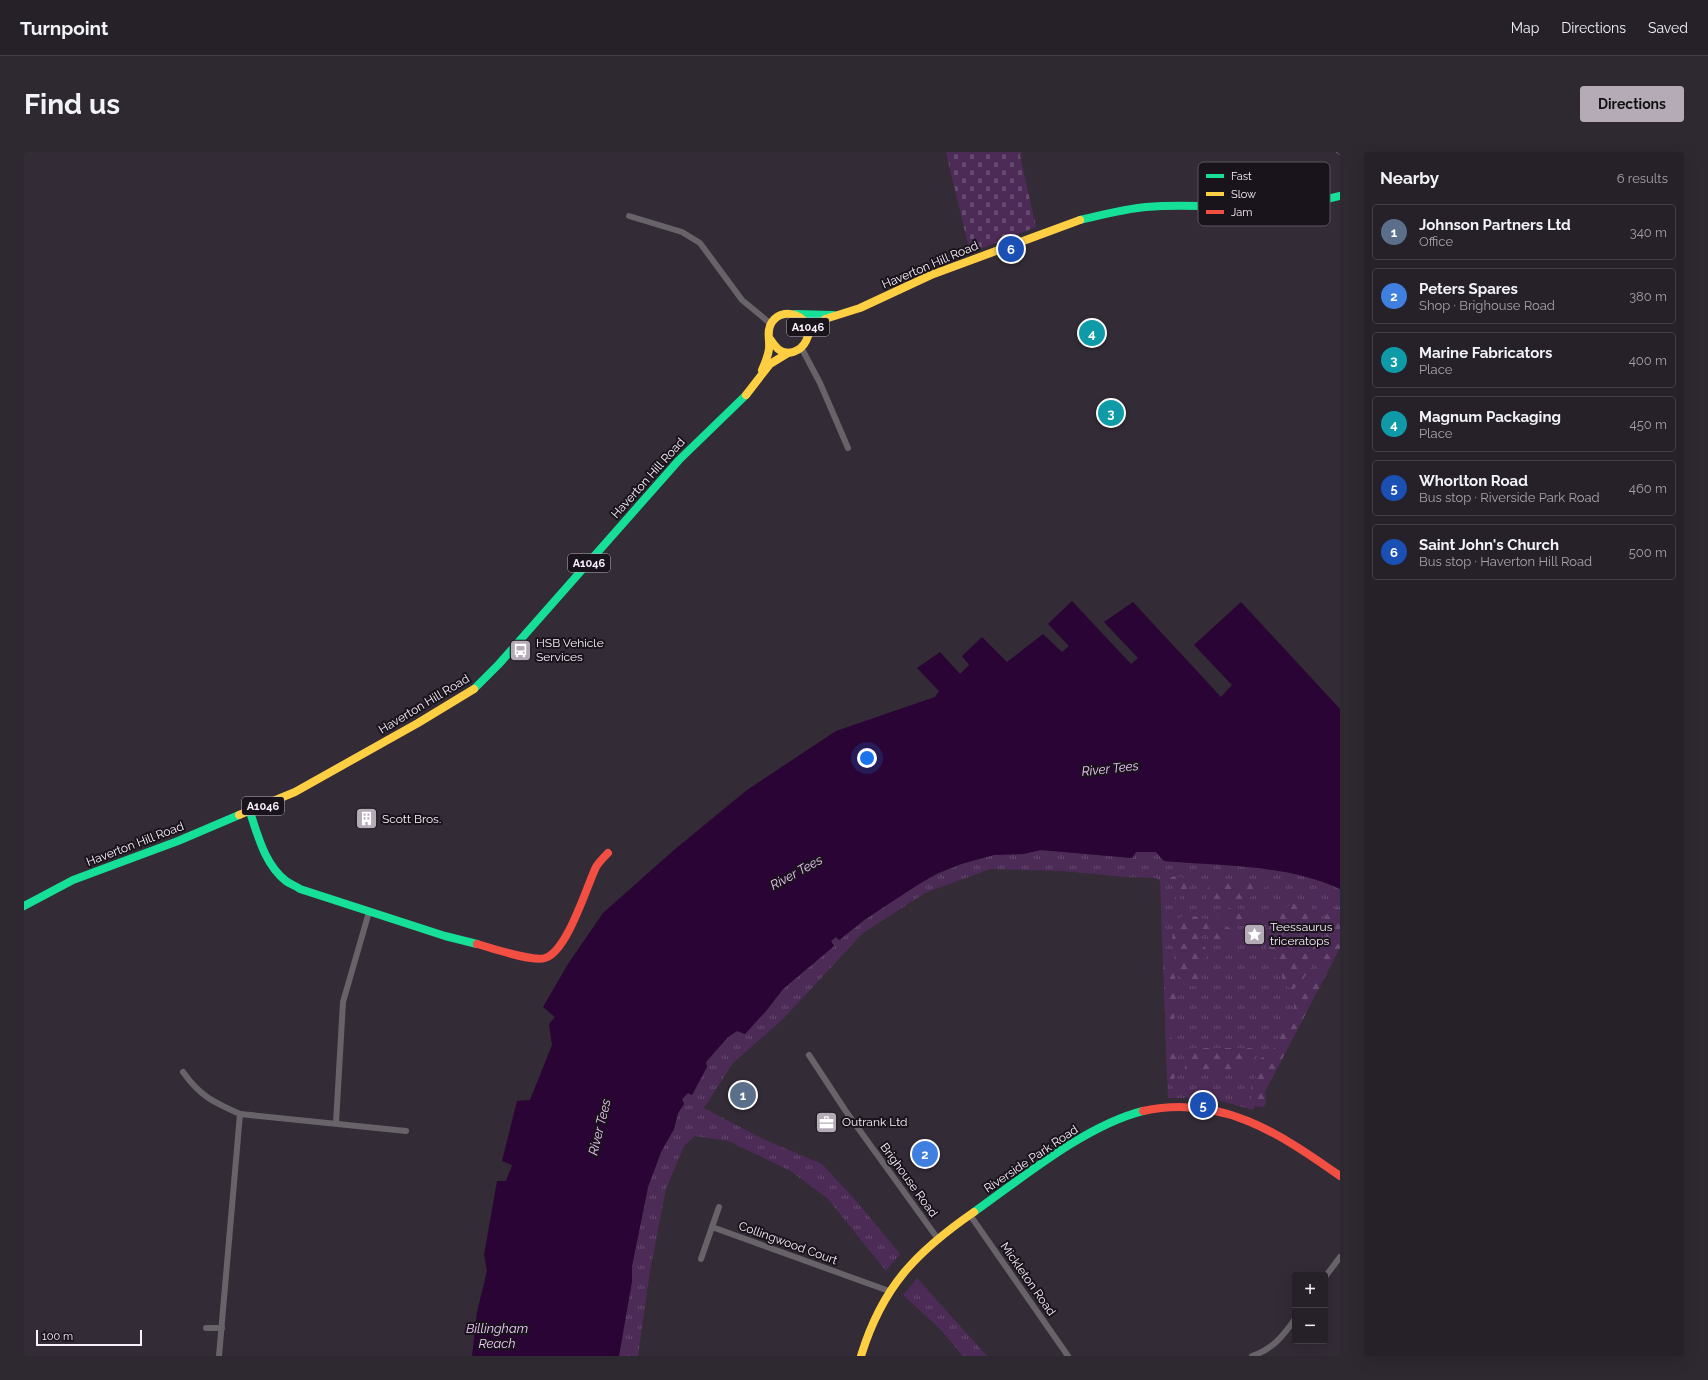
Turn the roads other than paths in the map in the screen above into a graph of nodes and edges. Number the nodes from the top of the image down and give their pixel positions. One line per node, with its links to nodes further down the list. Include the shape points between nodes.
1 (1340, 196): 2 (main road, Haverton Hill Road / A1046)
2 (1330, 198)
3 (1198, 206): 6 (main road, Haverton Hill Road / A1046, via 1138,208 1077,221 931,275 860,308)
4 (629, 216): 7 (street, via 682,232 700,243 742,300)
5 (796, 314): 6 (main road, Haverton Hill Road / A1046); 7 (main road, Haverton Hill Road / A1046, via 782,314); 8 (main road, A1046, via 806,322)
6 (836, 315): 8 (main road, Haverton Hill Road / A1046, via 825,319)
7 (771, 324): 9 (main road, Haverton Hill Road / A1046)
8 (809, 334): 10 (main road, Haverton Hill Road / A1046)
9 (770, 339): 11 (main road, A1046, via 777,348); 12 (main road, Haverton Hill Road / A1046)
10 (802, 349): 11 (main road, Haverton Hill Road / A1046); 13 (street)
11 (788, 353): 12 (main road, Haverton Hill Road / A1046, via 770,364)
12 (760, 377): 14 (main road, Haverton Hill Road / A1046, via 751,391 679,460 479,685 418,723 295,792)
13 (848, 448)
14 (250, 812): 16 (main road, Haverton Hill Road / A1046, via 73,880); 17 (main road, via 267,856 286,882)
15 (608, 853): 17 (main road, via 597,865 566,937 556,952 545,958 531,958 452,938)
16 (24, 906)
17 (369, 912): 21 (street, via 343,1002)
18 (809, 1055): 27 (street, Brighouse Road, via 845,1110)
19 (183, 1072): 20 (street, via 195,1088 219,1105)
20 (240, 1114): 21 (street); 34 (street)
21 (336, 1123): 22 (street)
22 (406, 1130)
23 (1340, 1176): 25 (main road, Riverside Park Road, via 1275,1131 1248,1119 1208,1108 1175,1107 1122,1118 1076,1141)
24 (719, 1207): 26 (street)
25 (970, 1215): 27 (main road, Riverside Park Road); 37 (street, Mickleton Road)
26 (712, 1227): 29 (street); 31 (street, Collingwood Court)
27 (938, 1239): 31 (main road, Riverside Park Road, via 900,1276)
28 (1340, 1257): 30 (street)
29 (700, 1259)
30 (1328, 1273)
31 (888, 1292): 36 (main road, Riverside Park Road, via 869,1329)
32 (1292, 1323): 38 (street, via 1282,1338 1263,1352)
33 (206, 1328): 34 (street)
34 (222, 1328): 35 (street)
35 (219, 1356)
36 (862, 1356)
37 (1068, 1356)
38 (1252, 1356)

